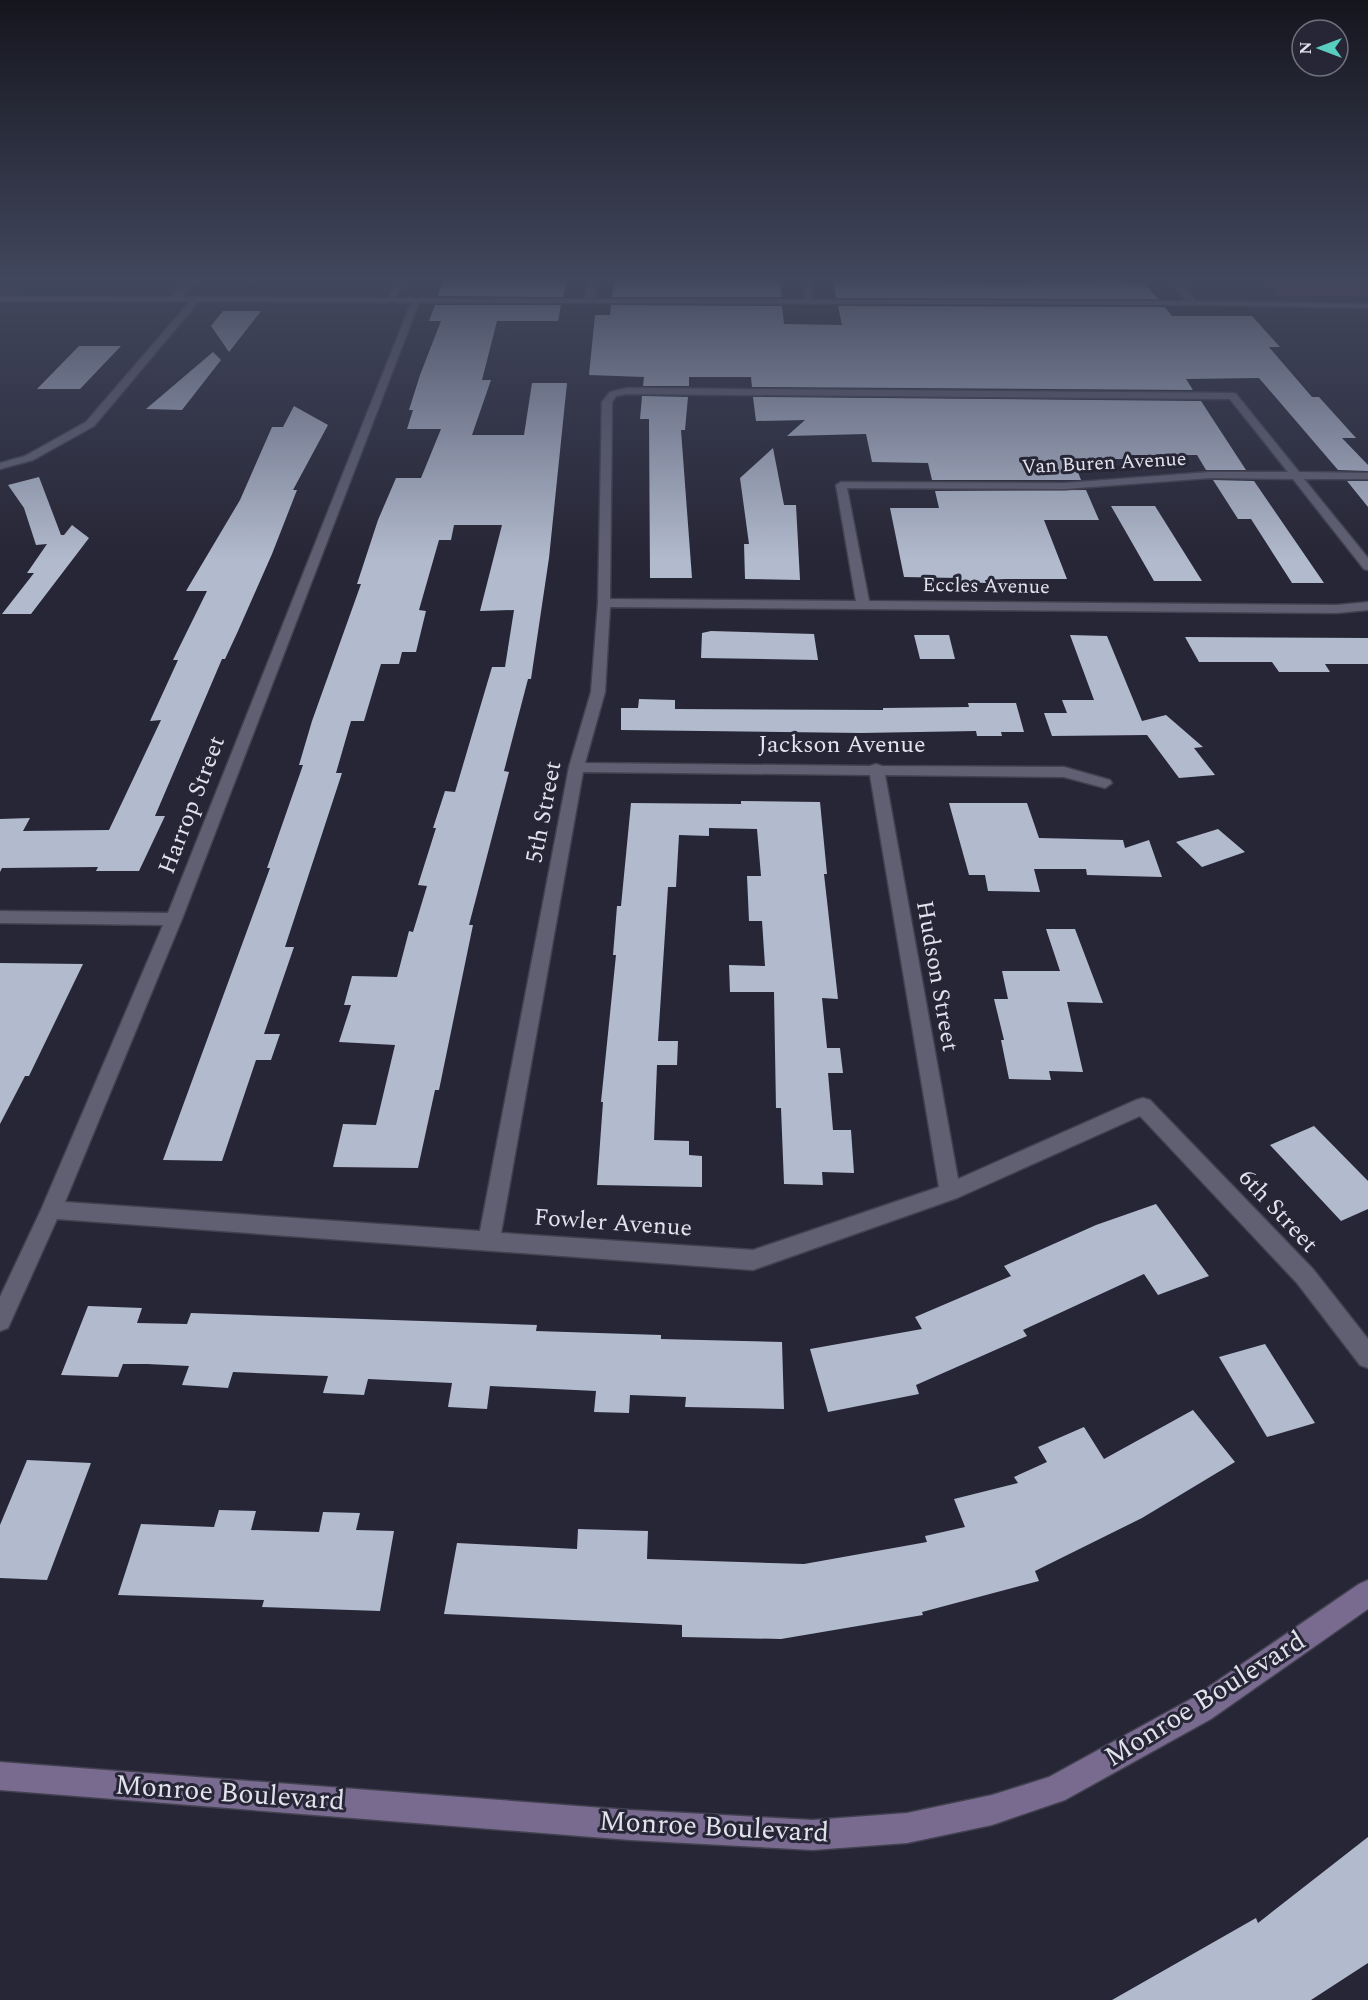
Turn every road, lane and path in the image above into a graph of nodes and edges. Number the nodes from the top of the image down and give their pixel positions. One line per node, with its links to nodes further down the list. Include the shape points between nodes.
1 (133, 373): 3 (street, via 90,424 29,458)
2 (387, 373): 14 (street, Harrop Street)
3 (0, 466)
4 (1296, 476): 5 (street, Van Buren Avenue); 6 (street); 7 (street, 5th Street, via 1233,396 627,391 613,394 607,402); 8 (street, Van Buren Avenue, via 1210,475 1065,486 841,485)
5 (1368, 476)
6 (1368, 566)
7 (604, 603): 8 (street, Eccles Avenue); 10 (street, 5th Street, via 598,692)
8 (863, 605): 9 (street, Eccles Avenue, via 1337,609)
9 (1368, 606)
10 (576, 767): 11 (street, Jackson Avenue); 18 (street, 5th Street)
11 (876, 768): 12 (street, Jackson Avenue, via 1064,772); 16 (street, Hudson Street)
12 (1105, 783)
13 (0, 917): 14 (street)
14 (174, 919): 17 (street, Harrop Street)
15 (1143, 1106): 16 (street, Fowler Avenue); 20 (street, 6th Street, via 1305,1276)
16 (950, 1192): 18 (street, Fowler Avenue, via 753,1260)
17 (51, 1210): 18 (street, Fowler Avenue); 19 (street, Harrop Street)
18 (489, 1239)
19 (0, 1321)
20 (1368, 1357)
21 (1368, 1593): 22 (main road, Monroe Boulevard, via 1201,1709 1055,1790 992,1810 908,1828 813,1835 642,1826)
22 (0, 1776)

